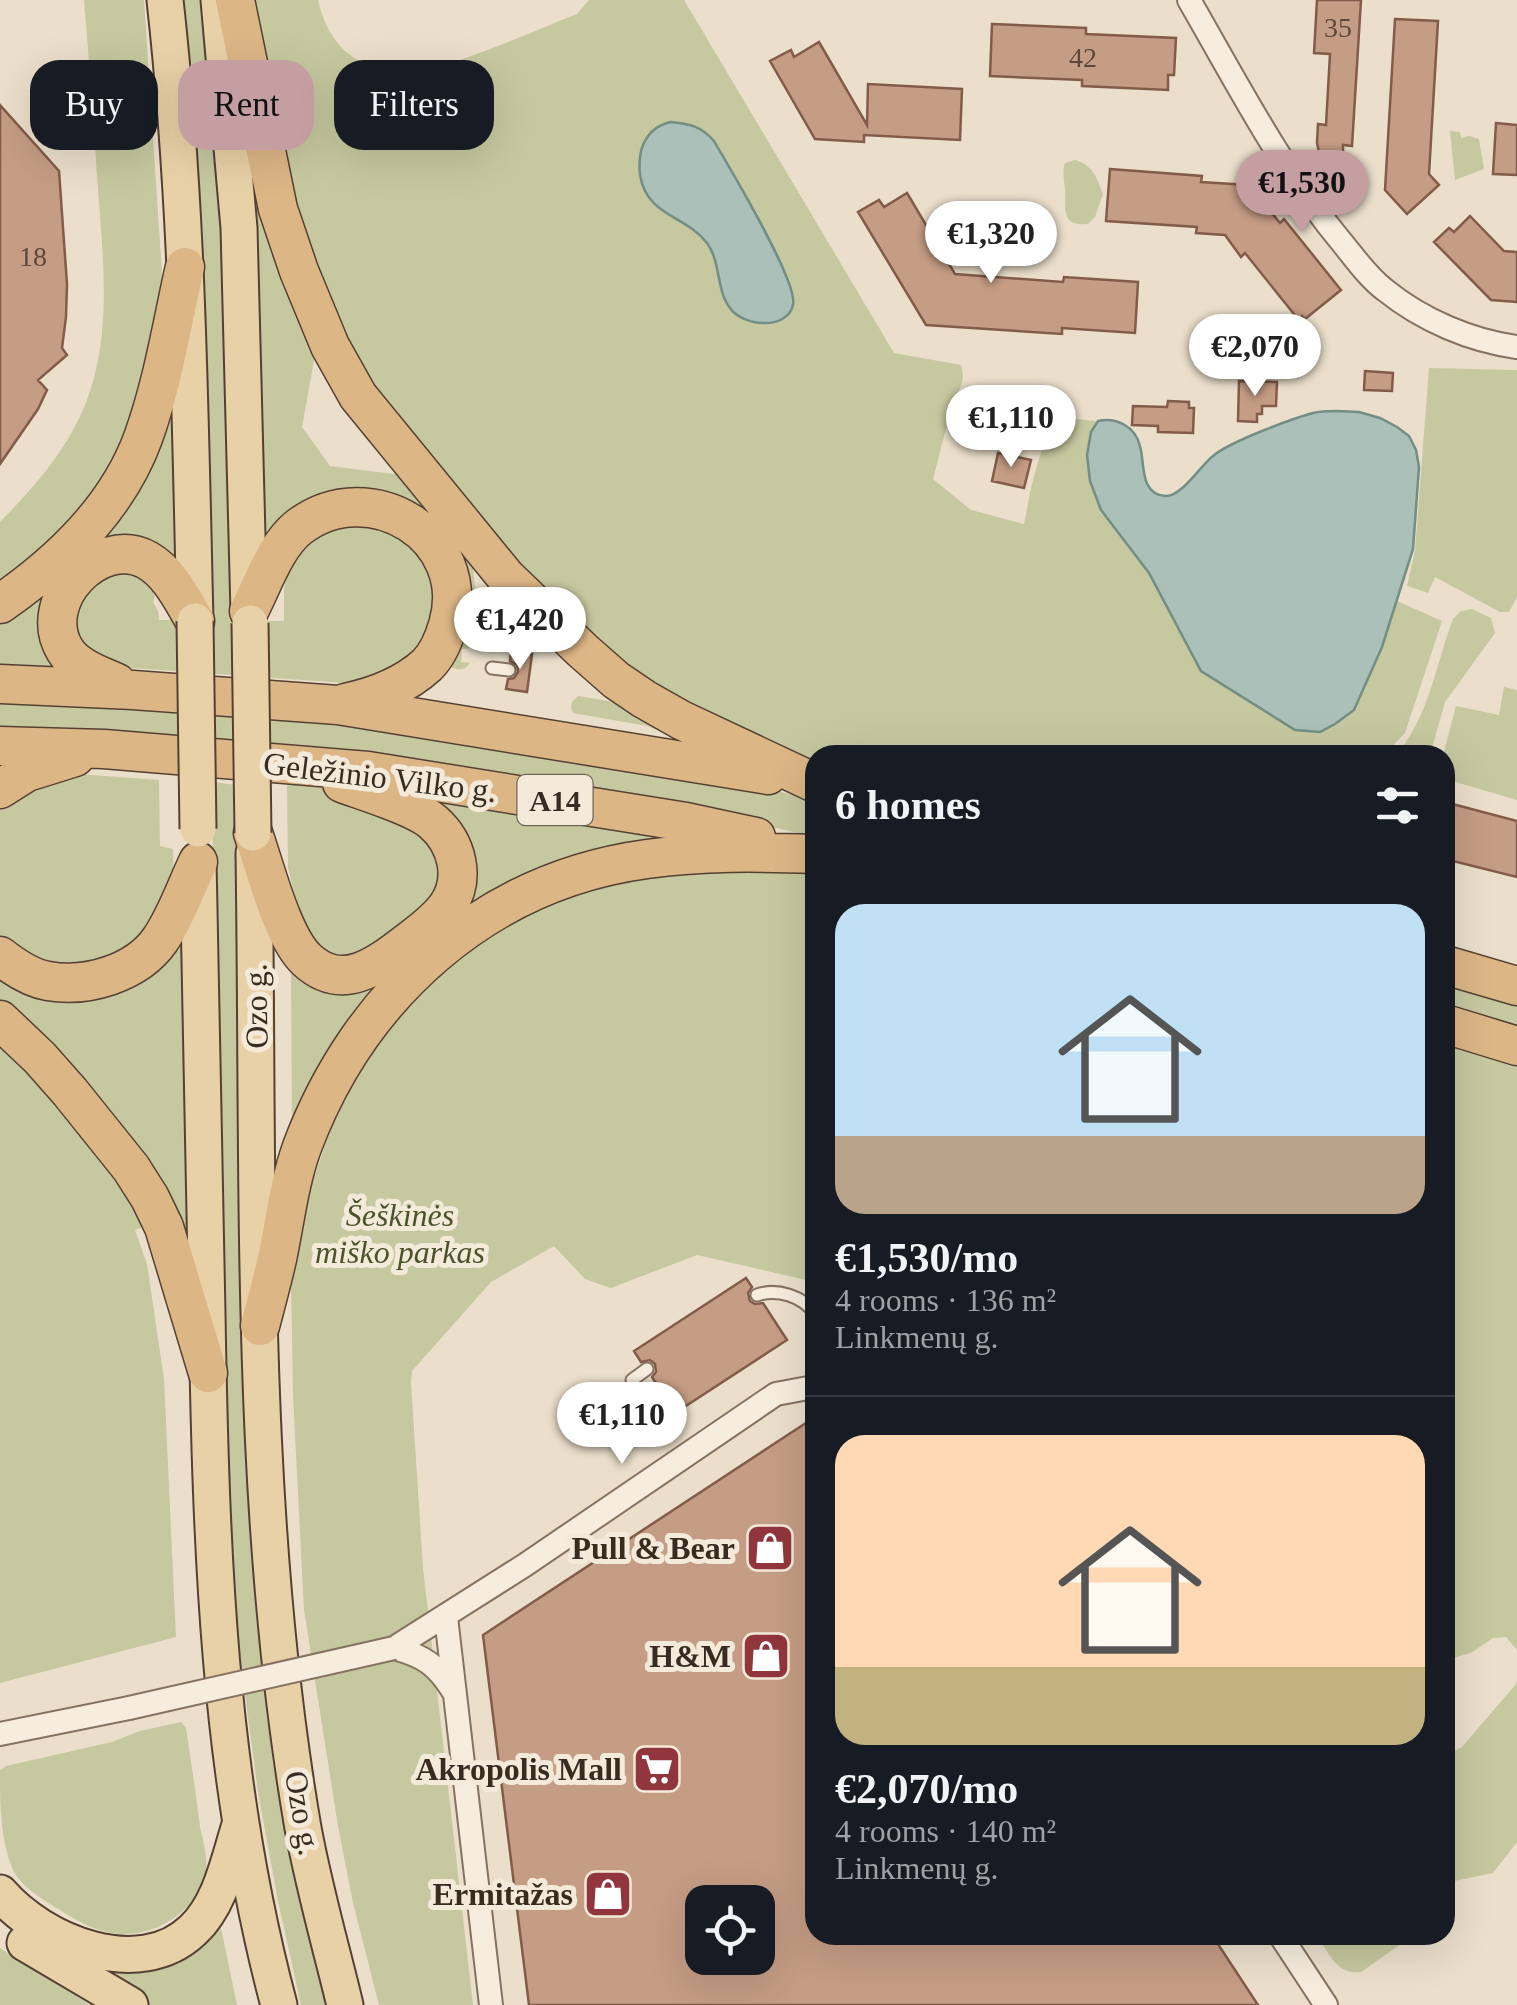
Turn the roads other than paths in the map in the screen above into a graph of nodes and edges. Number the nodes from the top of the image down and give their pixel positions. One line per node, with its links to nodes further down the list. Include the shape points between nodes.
1 (165, 0): 5 (main road, Ozo g.)
2 (219, 0): 8 (main road, Ozo g., via 240,228)
3 (235, 0): 18 (highway, via 278,209 330,346 358,396 506,577 616,680 681,720)
4 (1189, 0): 6 (street, via 1291,173 1373,279 1444,325)
5 (185, 266): 7 (highway, via 150,417 128,470 82,536); 9 (main road, Ozo g.)
6 (1517, 347)
7 (0, 604)
8 (250, 617): 14 (highway, via 278,552 314,518 363,506 387,510 422,530 448,571 452,596 443,641 424,667 394,687); 21 (main road, Ozo g., bridge)
9 (195, 621): 13 (highway, via 169,578 142,557 107,556 72,581 57,613 64,649 91,672); 22 (main road, Ozo g., bridge)
10 (492, 668): 11 (lane)
11 (509, 670)
12 (0, 684): 13 (highway, Geležinio Vilko g. / A14)
13 (133, 690): 14 (highway, Geležinio Vilko g. / A14)
14 (338, 705): 19 (highway, Geležinio Vilko g. / A14)
15 (0, 746): 16 (highway, Geležinio Vilko g. / A14)
16 (104, 749): 17 (highway, Geležinio Vilko g. / A14); 20 (highway, via 27,772)
17 (292, 765): 21 (highway, via 429,819 455,854 451,900 381,964 332,973 295,946); 23 (highway, Geležinio Vilko g. / A14, via 511,792)
18 (805, 778)
19 (805, 781)
20 (0, 790)
21 (253, 833): 33 (main road, Ozo g.)
22 (198, 846): 25 (highway, via 162,938 137,962 70,983 24,973); 35 (main road, Ozo g.)
23 (805, 851)
24 (805, 853): 33 (highway, via 689,854 599,868 497,908 431,955 355,1044 318,1111 288,1198)
25 (0, 956)
26 (1455, 968): 27 (highway)
27 (1517, 986)
28 (0, 1020): 35 (highway, via 80,1104 150,1198)
29 (1455, 1027): 30 (highway)
30 (1517, 1046)
31 (757, 1294): 32 (lane)
32 (805, 1302)
33 (260, 1326): 48 (main road, Ozo g., via 285,1697 304,1831)
34 (646, 1370): 36 (lane)
35 (208, 1373): 42 (main road, Ozo g., via 222,1681)
36 (632, 1380)
37 (805, 1389): 38 (street, via 776,1394)
38 (446, 1617): 39 (street); 40 (street)
39 (394, 1648): 40 (street, via 436,1666); 41 (street, bridge)
40 (456, 1696): 49 (street)
41 (0, 1734)
42 (240, 1824): 43 (main road, via 209,1911 193,1930 160,1949 119,1954 78,1946); 47 (main road, Ozo g.)
43 (0, 1894)
44 (0, 1924): 46 (main road)
45 (1287, 1945): 50 (street)
46 (130, 2005)
47 (279, 2005)
48 (346, 2005)
49 (492, 2005)
50 (1326, 2005)

